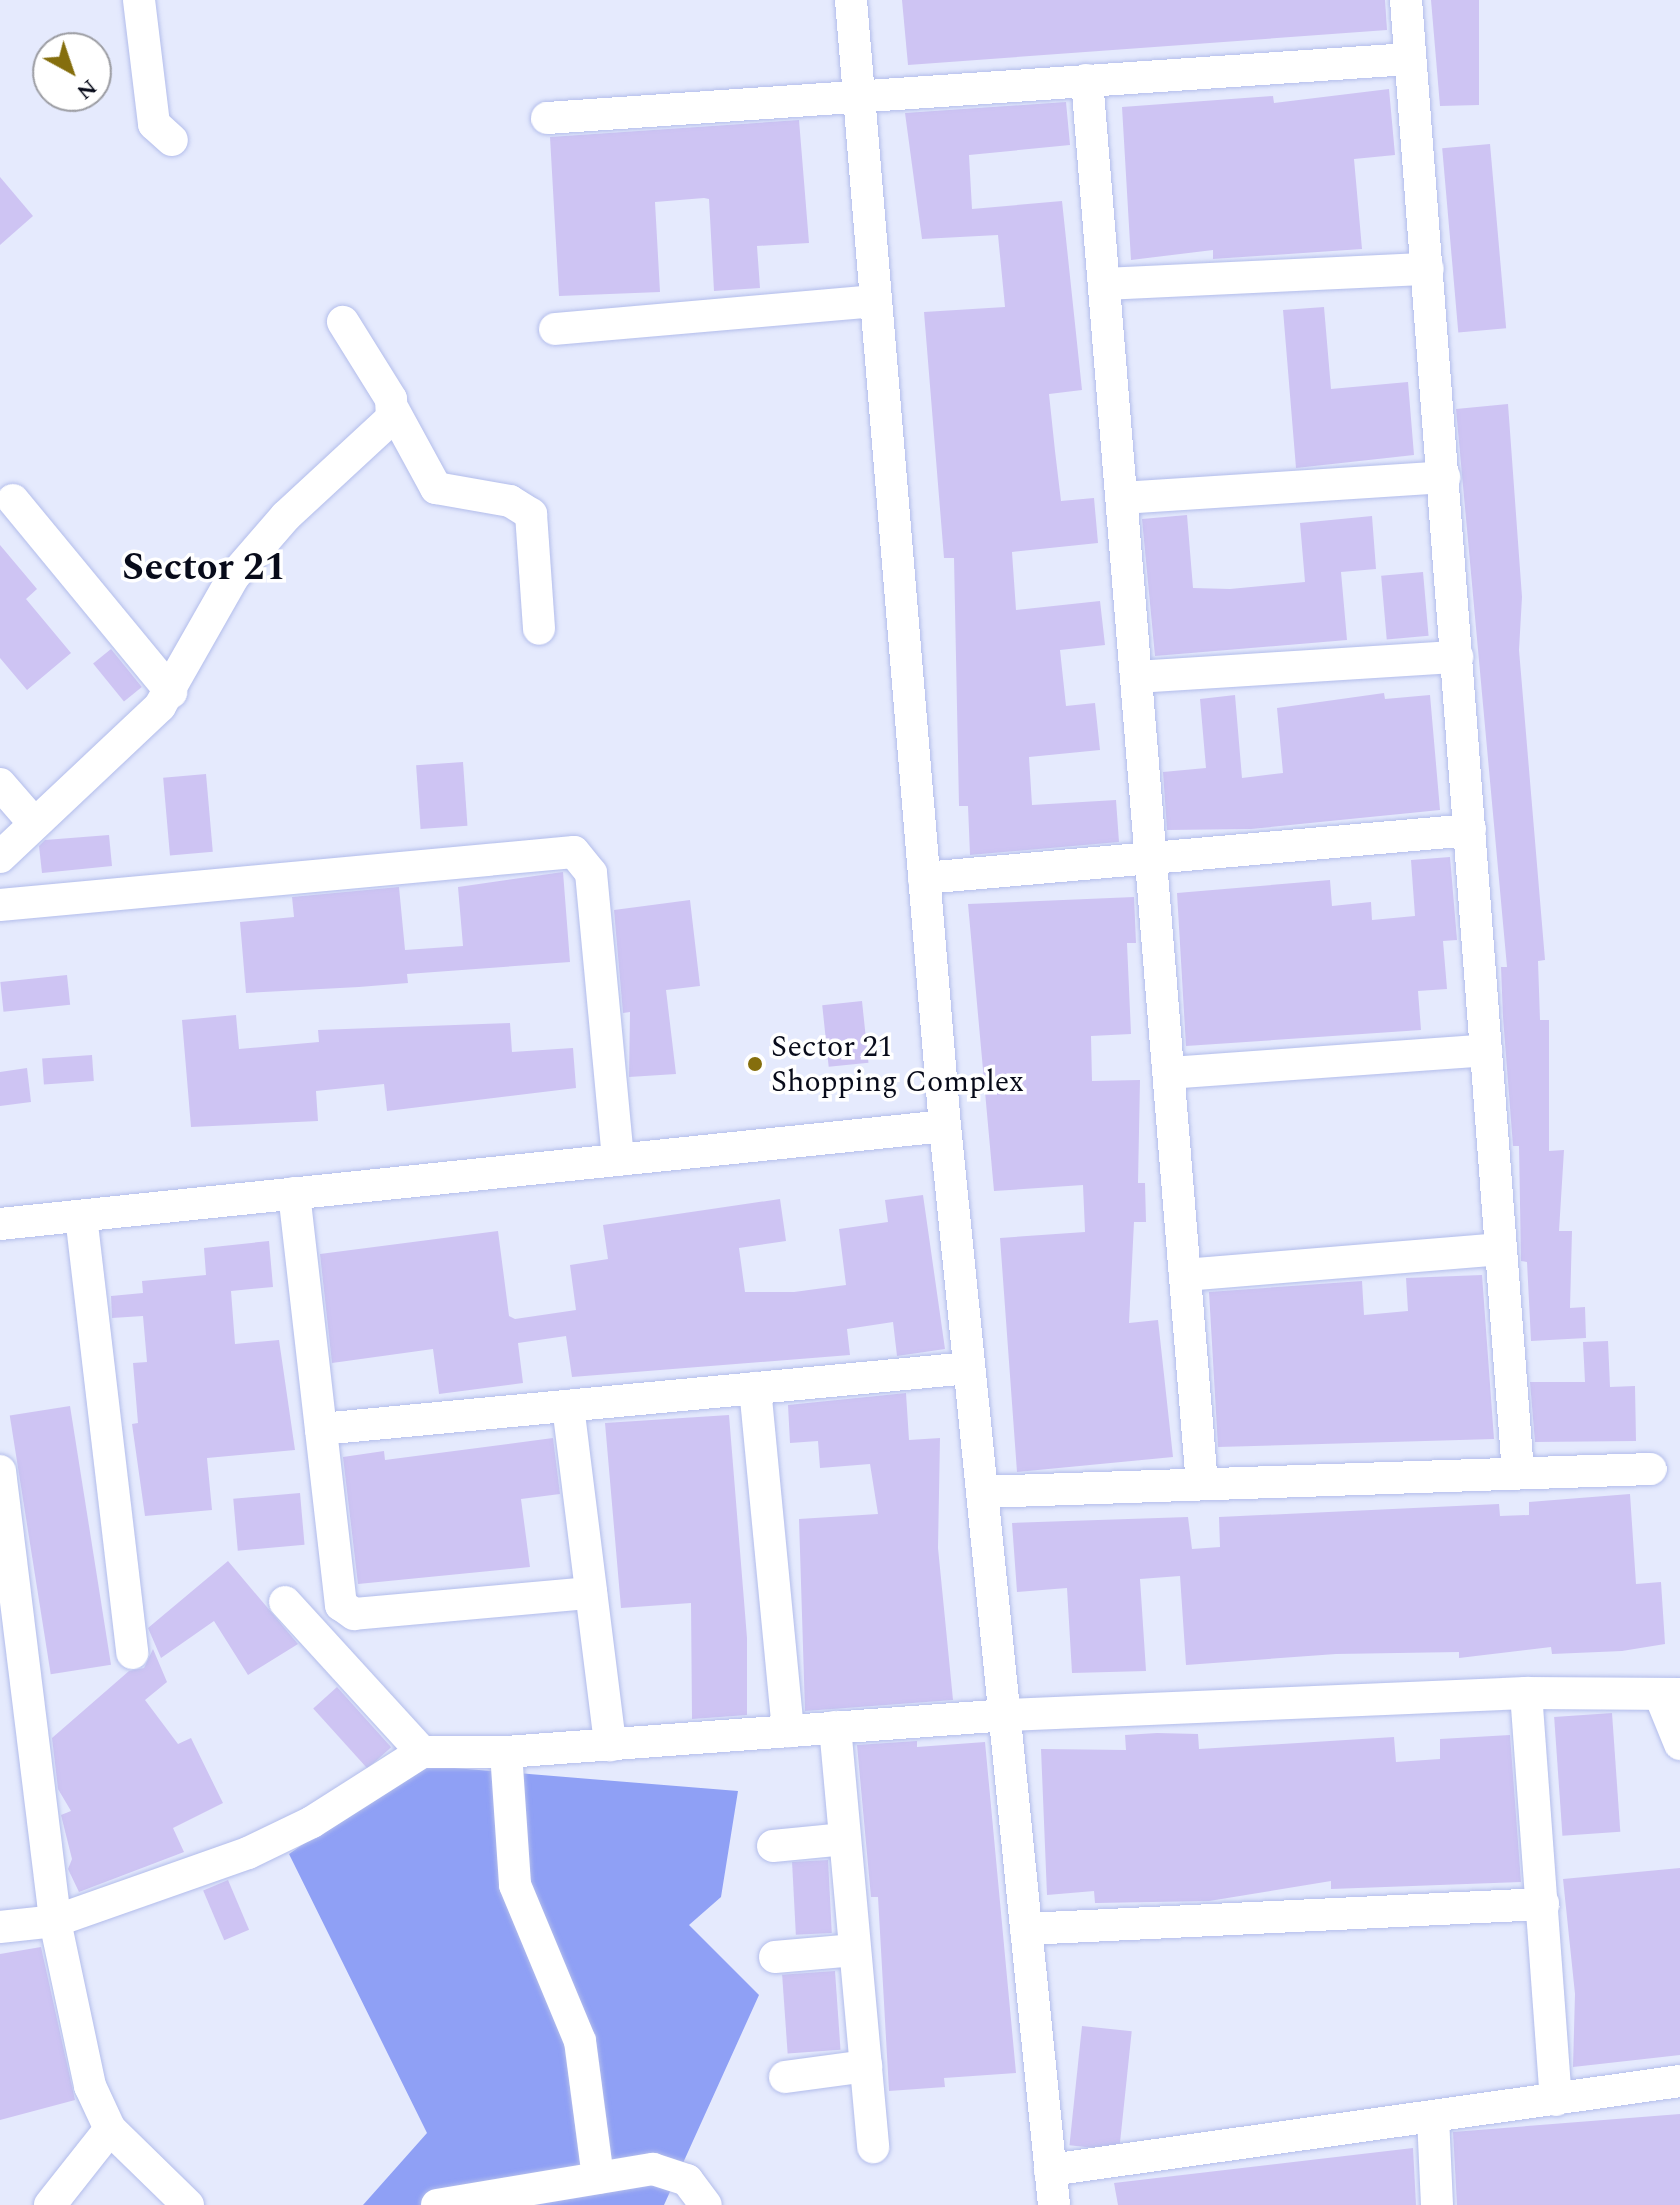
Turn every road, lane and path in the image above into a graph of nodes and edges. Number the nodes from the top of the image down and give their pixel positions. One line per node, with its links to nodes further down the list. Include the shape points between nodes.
1 (139, 0): 8 (street, via 154,124)
2 (851, 0): 6 (street)
3 (1406, 0): 4 (street)
4 (1409, 59): 5 (street); 9 (street)
5 (1087, 80): 6 (street); 10 (street)
6 (856, 95): 7 (street); 11 (street)
7 (547, 118)
8 (172, 140)
9 (1428, 269): 10 (street); 15 (street)
10 (1104, 284): 16 (street)
11 (874, 301): 13 (street); 27 (street)
12 (343, 322): 14 (street)
13 (555, 329)
14 (394, 411): 18 (street, via 436,488 510,501 531,514); 21 (street, via 234,576 204,620)
15 (1444, 477): 16 (street); 19 (street)
16 (1122, 498): 20 (street)
17 (13, 500): 21 (street)
18 (539, 629)
19 (1457, 657): 20 (street); 24 (street)
20 (1136, 677): 26 (street)
21 (171, 692): 23 (street)
22 (0, 784): 23 (street)
23 (33, 822): 25 (street)
24 (1470, 830): 26 (street); 29 (street)
25 (0, 857)
26 (1151, 858): 27 (street); 30 (street)
27 (924, 878): 31 (street)
28 (0, 905): 32 (street, via 574,852 591,873)
29 (1486, 1050): 30 (street); 36 (street)
30 (1169, 1073): 37 (street)
31 (945, 1126): 32 (street); 38 (street)
32 (618, 1160): 33 (street)
33 (294, 1193): 34 (street); 41 (street)
34 (81, 1216): 35 (street); 51 (street)
35 (0, 1224)
36 (1501, 1249): 37 (street); 44 (street)
37 (1185, 1275): 45 (street)
38 (969, 1368): 39 (street); 46 (street)
39 (755, 1388): 40 (street); 56 (street)
40 (568, 1406): 41 (street); 47 (street)
41 (321, 1429): 49 (street, via 338,1598)
42 (1651, 1469): 44 (street)
43 (0, 1471): 64 (street)
44 (1518, 1473): 45 (street)
45 (1202, 1484): 46 (street)
46 (982, 1492): 54 (street)
47 (591, 1593): 49 (street); 58 (street)
48 (285, 1602): 50 (street)
49 (347, 1612): 50 (street)
50 (325, 1645): 59 (street)
51 (132, 1653)
52 (1526, 1693): 53 (street); 54 (street); 63 (street)
53 (1670, 1695): 57 (street)
54 (1008, 1715): 55 (street); 66 (street)
55 (835, 1727): 56 (street); 61 (street)
56 (788, 1731): 58 (street)
57 (1680, 1744)
58 (610, 1745): 60 (street)
59 (422, 1752): 60 (street); 64 (street, via 312,1822 248,1853)
60 (506, 1752): 77 (street, via 515,1885 580,2041)
61 (845, 1839): 62 (street); 67 (street)
62 (773, 1846)
63 (1543, 1904): 66 (street); 72 (street)
64 (55, 1921): 65 (street); 74 (street, via 90,2086)
65 (0, 1927)
66 (1026, 1929): 76 (street)
67 (855, 1950): 68 (street); 69 (street)
68 (775, 1957)
69 (866, 2066): 70 (street); 75 (street)
70 (785, 2077)
71 (1680, 2081): 72 (street)
72 (1556, 2100): 73 (street)
73 (1433, 2117): 76 (street); 83 (street)
74 (110, 2129): 78 (street); 79 (street)
75 (873, 2147)
76 (1050, 2170): 82 (street)
77 (598, 2178): 80 (street); 81 (street, via 671,2170 698,2190)
78 (50, 2205)
79 (188, 2205)
80 (437, 2205)
81 (706, 2205)
82 (1054, 2205)
83 (1437, 2205)

